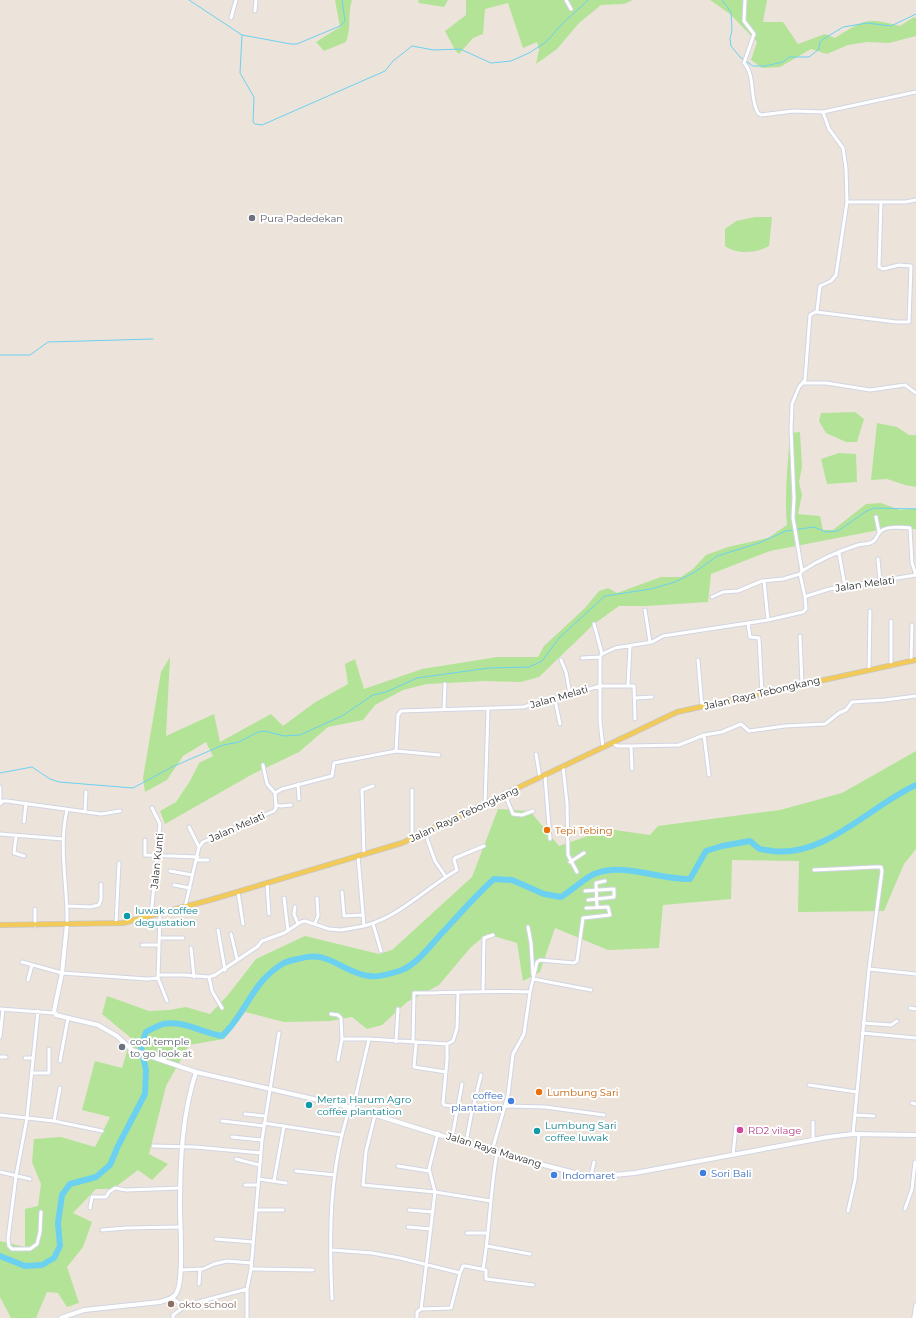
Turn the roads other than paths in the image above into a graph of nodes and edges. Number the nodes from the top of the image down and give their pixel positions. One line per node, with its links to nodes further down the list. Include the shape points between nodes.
1 (236, 0): 7 (street)
2 (256, 0): 6 (street)
3 (566, 0): 5 (street)
4 (746, 0): 9 (street, via 744,21 754,34 744,63 750,70 752,95 758,114)
5 (571, 9)
6 (255, 11)
7 (231, 18)
8 (916, 92): 9 (street)
9 (823, 112): 11 (street, via 829,129 843,148)
10 (916, 200): 12 (street)
11 (846, 202): 12 (street); 13 (street, via 836,275 831,281 820,286)
12 (881, 202): 13 (street, via 879,267 883,269 899,265 912,266 909,322)
13 (816, 312): 14 (street, via 810,316 805,380)
14 (802, 383): 15 (street, via 826,383 870,390 905,385); 20 (street, via 792,404 791,430 793,518)
15 (916, 393)
16 (876, 517): 17 (street)
17 (879, 532): 18 (street, via 875,541); 22 (street, via 895,527 910,528 912,562)
18 (839, 553): 20 (street); 25 (street)
19 (878, 559): 24 (street)
20 (802, 570): 21 (street)
21 (800, 574): 23 (street); 27 (street)
22 (916, 575): 24 (street, Jalan Melati)
23 (764, 581): 26 (street); 30 (street)
24 (880, 582): 25 (street, Jalan Melati)
25 (845, 587): 27 (street, Jalan Melati)
26 (712, 597)
27 (805, 597): 30 (street, via 805,611)
28 (645, 610): 36 (street)
29 (870, 611): 44 (street)
30 (768, 620): 32 (street)
31 (891, 622): 43 (street)
32 (748, 623): 36 (street, via 681,632); 49 (street, via 750,637 759,638)
33 (594, 624): 38 (street, Jalan Melati)
34 (912, 624): 42 (street)
35 (800, 636): 46 (street)
36 (650, 642): 37 (street)
37 (630, 646): 38 (street, via 616,648); 47 (street)
38 (601, 656): 39 (street); 48 (street, Jalan Melati)
39 (582, 658)
40 (561, 660): 50 (street)
41 (698, 660): 55 (street)
42 (913, 661): 43 (main road, Jalan Raya Tebongkang)
43 (891, 666): 44 (main road, Jalan Raya Tebongkang)
44 (869, 670): 46 (main road, Jalan Raya Tebongkang)
45 (445, 684): 56 (street)
46 (802, 684): 49 (main road, Jalan Raya Tebongkang)
47 (628, 685): 48 (street); 53 (street, via 634,686)
48 (600, 686): 50 (street, Jalan Melati); 63 (street)
49 (762, 693): 55 (main road, Jalan Raya Tebongkang)
50 (570, 694): 54 (street, Jalan Melati)
51 (916, 696): 60 (street, via 852,702 846,710 825,724 749,731 741,724 722,732)
52 (652, 697): 53 (street)
53 (635, 698): 58 (street)
54 (555, 700): 57 (street, Jalan Melati, via 523,707); 59 (street)
55 (702, 707): 61 (main road, Jalan Raya Tebongkang, via 673,714)
56 (444, 708): 57 (street, Jalan Melati); 64 (street, Jalan Melati, via 399,712)
57 (488, 710): 82 (street)
58 (635, 719)
59 (560, 724)
60 (704, 735): 62 (street, via 677,745); 70 (street)
61 (613, 743): 62 (street, via 617,746); 63 (main road, Jalan Raya Tebongkang)
62 (631, 746): 69 (street)
63 (603, 748): 68 (main road, Jalan Raya Tebongkang)
64 (396, 751): 66 (street); 72 (street, via 334,763 332,776)
65 (536, 754): 71 (street)
66 (439, 755)
67 (263, 765): 77 (street, via 267,784)
68 (563, 766): 71 (main road, Jalan Raya Tebongkang); 107 (street)
69 (632, 769)
70 (710, 775)
71 (543, 777): 78 (main road, Jalan Raya Tebongkang); 97 (street)
72 (298, 784): 77 (street); 79 (street)
73 (373, 786): 102 (street, via 362,790)
74 (0, 787): 80 (street)
75 (412, 790): 95 (street)
76 (86, 792): 89 (street)
77 (276, 793): 83 (street)
78 (506, 795): 82 (main road, Jalan Raya Tebongkang); 88 (street, via 513,814 522,815)
79 (299, 799)
80 (0, 803): 81 (street)
81 (26, 803): 86 (street); 90 (street)
82 (485, 804): 92 (main road, Jalan Raya Tebongkang)
83 (276, 805): 84 (street); 99 (street, Jalan Melati, via 274,811)
84 (291, 805)
85 (152, 808): 104 (street, Jalan Kunti, via 159,820)
86 (67, 810): 89 (street); 96 (street)
87 (120, 811): 89 (street, via 101,814)
88 (532, 811)
89 (85, 812)
90 (24, 822)
91 (189, 827): 99 (street)
92 (425, 833): 95 (main road, Jalan Raya Tebongkang); 113 (street, via 436,861)
93 (0, 834): 94 (street)
94 (16, 836): 96 (street); 103 (street, via 14,853)
95 (412, 838): 102 (main road, Jalan Raya Tebongkang)
96 (63, 839): 127 (street)
97 (550, 839)
98 (145, 840): 104 (street, via 144,855)
99 (200, 846): 105 (street)
100 (484, 846): 113 (street, via 455,858 458,869)
101 (584, 853): 107 (street)
102 (361, 855): 115 (main road, Jalan Raya Tebongkang); 135 (street)
103 (24, 856)
104 (158, 856): 105 (street); 136 (street, Jalan Kunti)
105 (197, 858): 106 (street); 112 (street)
106 (208, 860)
107 (570, 862): 111 (street)
108 (119, 863): 137 (street)
109 (814, 870): 160 (street, via 881,867 878,914)
110 (170, 871): 112 (street)
111 (577, 872)
112 (192, 875): 118 (street)
113 (446, 876): 142 (street, via 403,907)
114 (605, 881): 120 (street, via 596,883)
115 (266, 883): 121 (main road, Jalan Raya Tebongkang); 134 (street)
116 (100, 884): 127 (street, via 99,905)
117 (174, 885): 118 (street)
118 (190, 888): 128 (street)
119 (585, 891): 120 (street)
120 (597, 891): 125 (street); 125 (street, via 614,889 615,895)
121 (238, 892): 128 (main road, Jalan Raya Tebongkang); 140 (street)
122 (342, 892): 135 (street, via 344,916)
123 (284, 898): 148 (street)
124 (317, 898): 138 (street, via 318,916)
125 (597, 899): 126 (street); 130 (street)
126 (588, 900)
127 (68, 906): 139 (street)
128 (186, 907): 133 (main road, Jalan Raya Tebongkang)
129 (295, 907): 141 (street, via 294,914)
130 (597, 907): 131 (street); 167 (street, via 608,907 610,915 583,918 577,961 574,963 540,960)
131 (586, 908)
132 (35, 909): 144 (street)
133 (160, 914): 136 (main road, Jalan Raya Tebongkang); 151 (street)
134 (269, 914)
135 (362, 915): 145 (street)
136 (151, 916): 137 (main road, Jalan Raya Tebongkang)
137 (116, 923): 139 (main road, Jalan Raya Tebongkang)
138 (315, 923): 141 (street, via 305,921); 145 (street, via 335,929)
139 (67, 924): 144 (main road, Jalan Raya Tebongkang); 162 (main road)
140 (243, 924)
141 (298, 924): 148 (street)
142 (373, 924): 145 (street); 156 (street)
143 (0, 926): 144 (main road, Jalan Raya Tebongkang)
144 (35, 926)
145 (364, 926)
146 (528, 927): 167 (street)
147 (218, 930): 161 (street)
148 (288, 931): 157 (street, via 262,941)
149 (231, 934): 157 (street)
150 (493, 936): 170 (street, via 484,938)
151 (160, 938): 152 (street); 154 (street)
152 (183, 938)
153 (142, 945): 154 (street)
154 (159, 945): 164 (street)
155 (191, 948): 165 (street)
156 (381, 951)
157 (237, 959): 161 (street)
158 (22, 962): 159 (street)
159 (32, 965): 162 (street); 168 (street)
160 (869, 969): 163 (street); 184 (street)
161 (224, 970): 166 (street)
162 (62, 973): 164 (street, via 147,979); 180 (main road)
163 (916, 974)
164 (158, 977): 165 (street); 173 (street)
165 (194, 977): 166 (street)
166 (208, 977): 174 (street, via 212,991)
167 (533, 978): 169 (street); 171 (street)
168 (28, 980)
169 (591, 990)
170 (483, 991): 171 (street); 172 (street)
171 (530, 992): 210 (street, via 524,1034 513,1054)
172 (458, 993): 192 (street, via 413,993); 193 (street, via 456,1037)
173 (167, 1001)
174 (222, 1008)
175 (910, 1008): 178 (street)
176 (1, 1009): 179 (street); 187 (street)
177 (398, 1009): 191 (street)
178 (916, 1009)
179 (38, 1011): 180 (street); 198 (street)
180 (54, 1013): 182 (main road, Jalan Raya Mawang)
181 (331, 1014): 188 (street, via 341,1018)
182 (68, 1018): 200 (street); 201 (main road, Jalan Raya Mawang, via 102,1027 137,1052)
183 (897, 1021): 184 (street, via 891,1025)
184 (863, 1022): 186 (street)
185 (279, 1033): 208 (street)
186 (862, 1033): 189 (street); 209 (street)
187 (0, 1038)
188 (342, 1038): 190 (street); 199 (street)
189 (916, 1038)
190 (370, 1039): 191 (street); 212 (street)
191 (396, 1042): 192 (street)
192 (415, 1042): 193 (street); 202 (street, via 414,1066)
193 (447, 1044): 202 (street)
194 (49, 1049): 203 (street, via 49,1073)
195 (0, 1057): 196 (street)
196 (6, 1057)
197 (24, 1058): 198 (street)
198 (33, 1058): 203 (street)
199 (338, 1060)
200 (60, 1061)
201 (196, 1072): 208 (main road, Jalan Raya Mawang); 239 (main road)
202 (446, 1072): 211 (street, via 443,1104)
203 (32, 1073): 220 (street)
204 (482, 1074): 237 (street)
205 (462, 1084): 211 (street)
206 (809, 1085): 209 (street)
207 (60, 1088): 221 (street)
208 (271, 1089): 212 (main road, Jalan Raya Mawang); 218 (street)
209 (856, 1092): 217 (street)
210 (505, 1106): 216 (street, via 545,1107); 240 (street)
211 (458, 1107): 234 (street)
212 (351, 1108): 215 (main road, Jalan Raya Mawang); 231 (street)
213 (245, 1114): 218 (street)
214 (0, 1115): 220 (street)
215 (375, 1115): 228 (main road, Jalan Raya Mawang); 263 (street, via 366,1150 363,1185)
216 (604, 1115)
217 (855, 1115): 219 (street); 229 (street)
218 (265, 1116): 224 (street)
219 (874, 1116)
220 (27, 1118): 221 (street); 253 (street)
221 (54, 1121): 227 (street)
222 (222, 1121): 224 (street)
223 (813, 1122): 235 (street)
224 (264, 1124): 225 (street); 236 (street)
225 (284, 1126): 231 (street); 257 (street)
226 (736, 1126): 243 (street)
227 (102, 1131)
228 (438, 1133): 234 (main road, Jalan Raya Mawang); 249 (street)
229 (853, 1134): 230 (main road, Jalan Raya Mawang); 235 (main road, Jalan Raya Mawang)
230 (859, 1134): 232 (main road, Jalan Raya Mawang); 270 (street, via 855,1180)
231 (341, 1135): 252 (street)
232 (916, 1135)
233 (232, 1136): 236 (street)
234 (452, 1138): 237 (main road, Jalan Raya Mawang)
235 (813, 1139): 243 (main road, Jalan Raya Mawang)
236 (262, 1140): 241 (street)
237 (466, 1143): 240 (main road, Jalan Raya Mawang)
238 (153, 1146): 239 (street)
239 (183, 1146): 241 (street); 261 (main road)
240 (492, 1151): 242 (main road, Jalan Raya Mawang)
241 (260, 1153): 247 (street)
242 (497, 1153): 254 (main road, Jalan Raya Mawang); 264 (street)
243 (733, 1155): 254 (main road, Jalan Raya Mawang, via 628,1174)
244 (236, 1159): 247 (street)
245 (594, 1162): 254 (street)
246 (915, 1162): 262 (street)
247 (259, 1165): 256 (street)
248 (398, 1166): 249 (street)
249 (429, 1170): 263 (street)
250 (296, 1171): 252 (street)
251 (0, 1172): 253 (street)
252 (335, 1175): 282 (street, via 330,1229)
253 (16, 1176): 255 (street); 271 (street, via 8,1239 12,1249 30,1249 37,1244)
254 (591, 1176)
255 (30, 1179)
256 (259, 1179): 257 (street); 260 (street)
257 (274, 1181): 258 (street)
258 (286, 1183)
259 (245, 1185): 260 (street)
260 (258, 1186): 267 (street)
261 (180, 1188): 265 (street, via 115,1188 106,1197 92,1197); 273 (main road)
262 (914, 1189): 266 (street)
263 (435, 1192): 264 (street); 272 (street)
264 (492, 1201): 278 (street)
265 (90, 1208)
266 (905, 1209)
267 (256, 1210): 268 (street); 280 (street)
268 (283, 1210)
269 (409, 1210): 272 (street)
270 (848, 1211)
271 (41, 1212)
272 (433, 1212): 275 (street)
273 (180, 1227): 276 (street); 289 (main road)
274 (408, 1227): 275 (street)
275 (431, 1229): 285 (street)
276 (102, 1230)
277 (467, 1233): 278 (street)
278 (488, 1233): 281 (street)
279 (216, 1239): 280 (street)
280 (253, 1242): 284 (street)
281 (487, 1246): 283 (street); 286 (street)
282 (332, 1250): 285 (street, via 372,1253); 296 (street)
283 (530, 1254)
284 (251, 1263): 287 (street, via 227,1261); 288 (street)
285 (427, 1264): 291 (street); 299 (street)
286 (483, 1268): 291 (street, via 464,1265); 293 (street, via 487,1271 486,1279)
287 (200, 1269): 289 (street); 292 (street)
288 (251, 1269): 290 (street); 294 (street)
289 (180, 1270): 295 (main road, via 178,1289)
290 (313, 1270)
291 (460, 1273): 299 (street, via 451,1308)
292 (199, 1284)
293 (533, 1285)
294 (247, 1290): 297 (street); 302 (street)
295 (173, 1297): 297 (street, via 178,1303); 300 (main road, via 160,1302 84,1310)
296 (332, 1299)
297 (187, 1305): 301 (street)
298 (916, 1305): 304 (street)
299 (421, 1309): 303 (street, via 417,1312)
300 (61, 1318)
301 (172, 1318)
302 (247, 1318)
303 (417, 1318)
304 (914, 1318)

